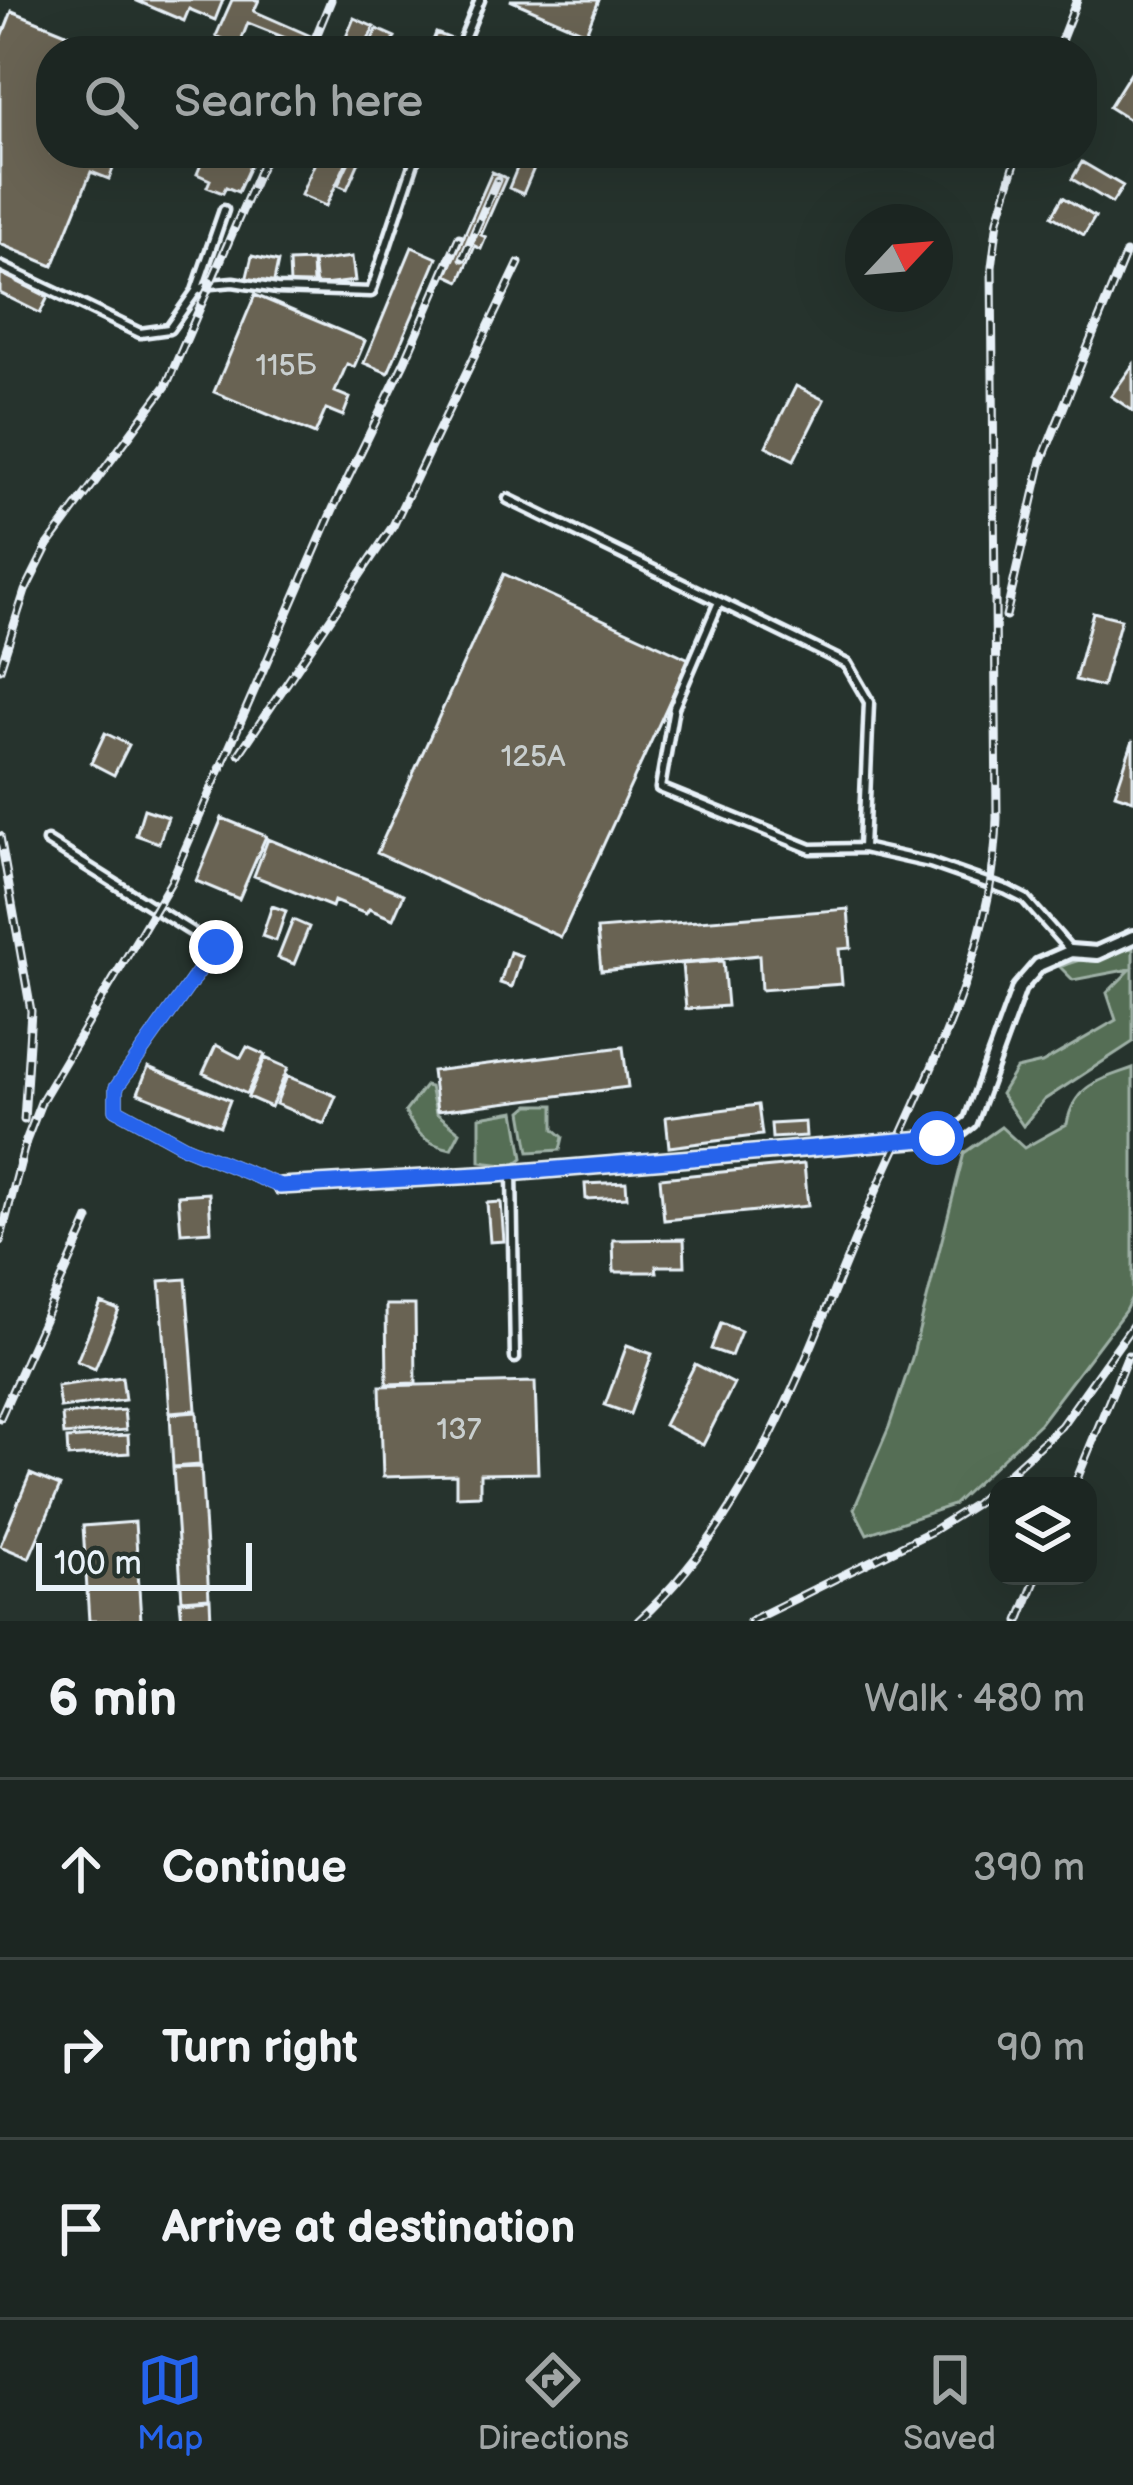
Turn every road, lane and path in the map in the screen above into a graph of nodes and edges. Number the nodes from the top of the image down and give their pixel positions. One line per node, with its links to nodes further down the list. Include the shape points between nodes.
1 (480, 0): 2 (lane)
2 (465, 36)
3 (412, 168): 6 (lane, via 370,292 232,282)
4 (224, 210): 6 (lane)
5 (0, 266): 6 (lane, via 140,333 169,329)
6 (196, 291)
7 (508, 499): 8 (lane)
8 (719, 602): 10 (lane, via 847,664 869,702); 10 (lane, via 674,707 660,788 811,849)
9 (47, 841): 14 (lane, via 216,947 116,1088 116,1109)
10 (862, 848): 12 (lane, via 1018,894)
11 (1133, 938): 12 (street, via 1096,953)
12 (1071, 951): 13 (street, via 1039,964 1019,988 970,1122 956,1132)
13 (512, 1173): 14 (street); 15 (lane)
14 (280, 1186)
15 (515, 1358)

